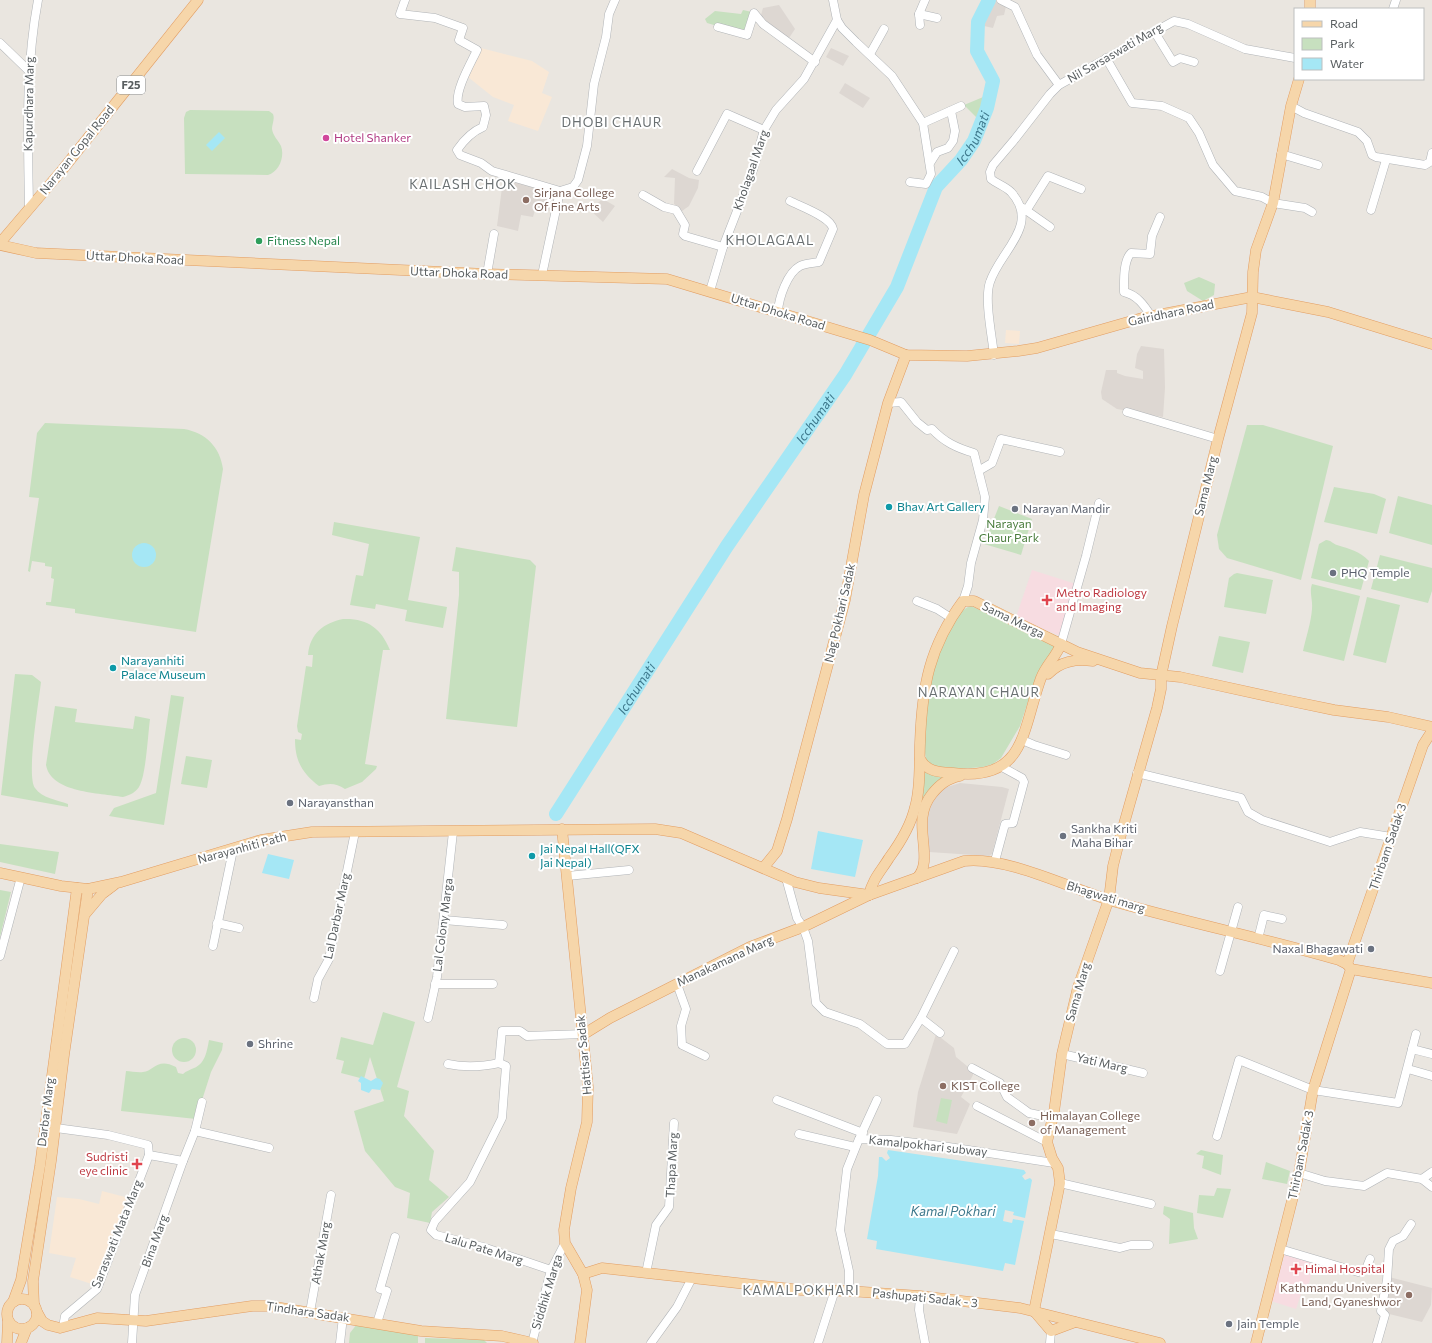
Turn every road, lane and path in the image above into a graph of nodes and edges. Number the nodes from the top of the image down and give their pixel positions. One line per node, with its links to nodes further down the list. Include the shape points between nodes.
1 (38, 0): 22 (street, Kapurdhara Marg)
2 (198, 0): 42 (main road, Narayan Gopal Road / F25)
3 (406, 0): 38 (street, via 400,14 434,18 463,28 459,40 477,50 466,70 457,98 458,104 465,108 484,106 486,115 483,127 463,141 457,150 460,155 482,163 492,172)
4 (615, 0): 38 (street, via 608,14 606,37 594,84 587,146 578,180 573,187)
5 (833, 0): 11 (street)
6 (925, 0): 9 (street)
7 (1001, 0): 8 (street, Nil Sarsaswati Marg)
8 (1015, 3): 24 (street, Nil Sarsaswati Marg, via 1038,55)
9 (919, 14): 10 (street); 12 (street)
10 (937, 18)
11 (837, 20): 17 (street); 20 (street, Kholagaal Marg)
12 (920, 25)
13 (718, 27): 20 (street, via 747,35 754,13 763,24)
14 (884, 29): 17 (street)
15 (1154, 31): 18 (street, Nil Sarsaswati Marg); 19 (street, Nil Sarsaswati Marg, via 1170,22 1178,22 1245,49); 21 (street, via 1173,62 1180,58)
16 (0, 43): 22 (street)
17 (870, 54): 28 (street, via 892,76)
18 (1106, 58): 24 (street, Nil Sarsaswati Marg); 41 (street, via 1132,103 1162,106 1189,118 1199,133 1213,165 1236,191 1262,197)
19 (1294, 58)
20 (815, 62): 29 (street, Kholagaal Marg, via 798,87 776,110)
21 (1194, 62)
22 (28, 70): 42 (street, Kapurdhara Marg)
23 (1299, 80): 26 (main road, Sama Marg)
24 (1059, 85): 43 (street, via 993,164 990,172 990,179 1007,188)
25 (961, 106): 27 (street)
26 (1291, 106): 31 (main road, Sama Marg); 32 (street, via 1358,132 1367,141 1372,155)
27 (951, 111): 28 (street); 33 (street, via 955,131 953,141 948,148 937,152)
28 (923, 123): 33 (street)
29 (764, 130): 35 (street, via 727,114); 50 (street, Kholagaal Marg, via 753,170)
30 (1432, 153): 32 (street, via 1430,162 1425,165)
31 (1282, 154): 34 (street); 41 (main road, Sama Marg)
32 (1386, 160): 44 (street)
33 (930, 163): 36 (street, via 931,174 926,184)
34 (1318, 165)
35 (698, 171)
36 (910, 182)
37 (1082, 189): 43 (street, via 1048,176)
38 (560, 191): 52 (street)
39 (643, 195): 50 (street, via 664,207 676,210 685,225 685,236)
40 (790, 201): 55 (street, via 823,217 833,226 833,230 819,262 802,265 792,275 784,288)
41 (1273, 203): 45 (street); 54 (main road, Sama Marg, via 1256,250 1252,272)
42 (29, 208): 49 (main road, Narayan Gopal Road / F25)
43 (1023, 209): 47 (street); 59 (street, via 1022,224 997,265 987,293)
44 (1371, 210)
45 (1312, 212)
46 (1160, 217): 56 (street, via 1152,236 1150,254 1128,256 1124,279 1124,292 1141,302)
47 (1050, 227)
48 (494, 234): 51 (street)
49 (0, 244): 51 (main road, Uttar Dhoka Road, via 36,253)
50 (723, 248): 53 (street, Kholagaal Marg)
51 (487, 274): 52 (main road, Uttar Dhoka Road)
52 (542, 275): 53 (main road, Uttar Dhoka Road, via 667,279)
53 (710, 291): 55 (main road, Uttar Dhoka Road)
54 (1252, 297): 56 (main road, Gairidhara Road); 57 (main road, Gairidhara Road, via 1328,312); 62 (main road, Sama Marg, via 1252,312)
55 (778, 311): 58 (main road, Uttar Dhoka Road, via 870,340)
56 (1151, 316): 59 (main road, Gairidhara Road, via 1038,348)
57 (1432, 344)
58 (906, 355): 59 (main road, Gairidhara Road); 60 (main road, Nag Pokhari Sadak)
59 (994, 355)
60 (888, 403): 64 (street, via 901,402 916,422 926,430 932,429 940,438 974,453); 88 (main road, Nag Pokhari Sadak, via 864,495 845,600 787,820 777,851)
61 (1127, 412): 62 (street)
62 (1218, 439): 71 (main road, Sama Marg)
63 (1060, 452): 64 (street, via 1001,439 992,463)
64 (980, 470): 67 (street, via 985,497 983,520)
65 (1099, 503): 69 (street)
66 (917, 601): 68 (street)
67 (963, 601): 68 (main road); 69 (main road, Sama Marga, via 974,601)
68 (951, 618): 77 (main road, via 932,656 927,674)
69 (1061, 644): 70 (main road); 72 (main road, via 1057,655 1043,672)
70 (1120, 667): 71 (main road); 72 (main road, via 1085,660 1066,662 1052,670)
71 (1161, 676): 73 (main road, via 1180,677 1290,701); 79 (main road, Sama Marg, via 1157,708)
72 (1037, 689): 75 (main road)
73 (1432, 726)
74 (1432, 731): 85 (main road, Thirbam Sadak 3, via 1423,745)
75 (1022, 740): 76 (street); 78 (main road)
76 (1066, 755)
77 (920, 759): 80 (main road, via 923,766 931,770); 81 (main road)
78 (1002, 767): 80 (main road, via 988,773); 87 (street, via 1022,778 1024,782 1013,823 1005,824)
79 (1137, 773): 85 (street, via 1241,798 1248,812 1262,820 1330,842 1360,832); 100 (main road, Sama Marg, via 1113,866)
80 (965, 775): 81 (main road, via 940,785)
81 (918, 814): 94 (main road, via 924,860 921,874); 99 (main road, via 871,884)
82 (562, 829): 84 (main road, Narayanhiti Path); 88 (main road, Narayanhiti Path, via 655,829 681,833); 91 (main road, Hattisar Sadak)
83 (355, 832): 84 (main road, Narayanhiti Path); 86 (main road, Narayanhiti Path, via 312,832 280,836); 121 (street, Lal Darbar Marg, via 330,959 318,979)
84 (453, 832): 105 (street, Lal Colony Marga)
85 (1391, 837): 115 (main road, Thirbam Sadak 3)
86 (233, 850): 96 (main road, Narayanhiti Path); 106 (street)
87 (995, 861): 94 (main road, Bhagwati marg, via 964,861); 100 (main road, Bhagwati marg)
88 (764, 867): 93 (main road, Narayanhiti Path)
89 (629, 870): 91 (street)
90 (0, 873): 92 (main road, Narayanhiti Path)
91 (567, 876): 125 (main road, Hattisar Sadak)
92 (21, 877): 95 (main road, Narayanhiti Path); 114 (street)
93 (786, 878): 99 (main road, Narayanhiti Path, via 819,888); 108 (street, via 797,918)
94 (916, 878): 99 (main road, Bhagwati marg)
95 (44, 883): 97 (main road, Narayanhiti Path); 102 (main road, via 68,896 73,904)
96 (117, 883): 98 (main road, Narayanhiti Path); 103 (main road, via 102,894)
97 (77, 888): 98 (main road, Narayanhiti Path); 102 (main road, Darbar Marg)
98 (88, 889): 103 (main road, Darbar Marg)
99 (869, 895): 108 (main road, Manakamana Marg)
100 (1109, 900): 110 (main road, Bhagwati marg); 128 (main road, Sama Marg, via 1078,987)
101 (1238, 907): 110 (street)
102 (73, 912): 175 (main road, Darbar Marg, via 40,1166 21,1280)
103 (85, 913): 144 (main road, Darbar Marg)
104 (1282, 919): 111 (street, via 1264,916)
105 (444, 920): 107 (street); 118 (street, Lal Colony Marga)
106 (217, 924): 109 (street); 112 (street)
107 (503, 925)
108 (803, 927): 120 (main road, Manakamana Marg, via 750,947); 123 (street, via 809,948 816,1003 824,1012 860,1024 887,1044 905,1044)
109 (238, 928)
110 (1230, 932): 111 (main road, Bhagwati marg); 116 (street)
111 (1258, 939): 115 (main road, Bhagwati marg, via 1320,955)
112 (213, 946)
113 (954, 951): 123 (street)
114 (0, 956)
115 (1349, 966): 117 (main road, Bhagwati marg); 137 (main road, Thirbam Sadak 3)
116 (1220, 971)
117 (1432, 983)
118 (435, 984): 119 (street); 122 (street, Lal Colony Marga)
119 (493, 984)
120 (677, 984): 125 (main road, Manakamana Marg); 130 (street, via 686,1009 681,1026 682,1045)
121 (314, 998)
122 (428, 1018)
123 (921, 1018): 124 (street)
124 (940, 1033)
125 (584, 1034): 131 (street, via 527,1036 520,1032 502,1030); 164 (main road, Hattisar Sadak, via 588,1116 565,1216)
126 (1416, 1034): 127 (street)
127 (1412, 1049): 129 (street); 134 (street)
128 (1062, 1054): 135 (street, Yati Marg); 142 (main road, Sama Marg)
129 (1432, 1054)
130 (705, 1056)
131 (498, 1063): 132 (street, via 480,1067); 168 (street, Lalu Pate Marg, via 506,1066 502,1118 470,1182 435,1220 431,1230 441,1236)
132 (448, 1064)
133 (972, 1068): 142 (street, via 1000,1083 1007,1097 1029,1113)
134 (1408, 1069): 136 (street); 137 (street, via 1398,1103)
135 (1143, 1073)
136 (1432, 1076)
137 (1314, 1090): 147 (street, via 1239,1060); 155 (main road, Thirbam Sadak 3)
138 (778, 1100): 148 (street)
139 (877, 1100): 148 (street)
140 (202, 1102): 145 (street, Bina Marg)
141 (976, 1106): 149 (street)
142 (1053, 1118): 149 (main road, Sama Marg)
143 (674, 1123): 169 (street, Thapa Marg, via 669,1207 656,1225)
144 (56, 1128): 151 (street, via 108,1135 148,1144); 176 (main road, Darbar Marg, via 33,1281)
145 (195, 1131): 150 (street); 152 (street, Bina Marg)
146 (799, 1134): 148 (street)
147 (1217, 1136)
148 (859, 1140): 153 (street, Kamalpokhari subway, via 891,1140); 173 (street, Kamalpokhari subway, via 847,1169 840,1230 849,1271)
149 (1047, 1142): 153 (main road)
150 (270, 1148)
151 (149, 1154): 152 (street); 184 (street, Saraswati Mata Marg, via 97,1289 65,1316)
152 (183, 1162): 181 (street, Bina Marg, via 135,1295)
153 (1054, 1163): 157 (main road, via 1060,1173)
154 (1432, 1172): 156 (street)
155 (1299, 1173): 156 (street, via 1325,1181 1356,1186 1364,1186 1387,1173); 166 (main road, Thirbam Sadak 3)
156 (1422, 1178): 158 (street)
157 (1060, 1183): 160 (street); 162 (main road)
158 (1432, 1186)
159 (331, 1195): 178 (street, Athak Marg)
160 (1151, 1204)
161 (1411, 1224): 200 (street, via 1403,1236 1392,1241 1389,1249 1381,1311 1385,1315)
162 (1051, 1234): 165 (street, via 1120,1248); 177 (main road)
163 (395, 1236): 183 (street, via 380,1289 387,1291)
164 (565, 1243): 168 (street, Siddhik Marga); 170 (main road)
165 (1149, 1244)
166 (1280, 1249): 167 (street, via 1358,1272 1366,1269); 199 (main road, Thirbam Sadak 3)
167 (1370, 1260)
168 (551, 1270): 192 (street, Siddhik Marga)
169 (646, 1273): 170 (main road, Pashupati Sadak - 3, via 602,1268); 171 (main road, Pashupati Sadak - 3)
170 (583, 1274): 193 (main road, via 588,1295)
171 (692, 1278): 172 (main road, Pashupati Sadak - 3, via 801,1290); 194 (street, via 677,1307)
172 (835, 1290): 173 (main road, Pashupati Sadak - 3); 195 (street)
173 (849, 1291): 174 (main road, Pashupati Sadak - 3)
174 (920, 1296): 177 (main road, Pashupati Sadak - 3); 196 (street, via 919,1310)
175 (13, 1302): 176 (main road, via 22,1299 31,1302); 180 (main road, via 8,1308)
176 (36, 1308): 184 (main road, via 42,1321 48,1325); 185 (main road, via 34,1323)
177 (1034, 1311): 182 (main road, Pashupati Sadak - 3); 186 (main road)
178 (310, 1312): 179 (main road, Tindhara Sadak); 181 (main road, Tindhara Sadak, via 252,1306)
179 (343, 1317): 183 (main road, Tindhara Sadak); 191 (street)
180 (8, 1320): 185 (main road, via 14,1326); 188 (main road)
181 (132, 1321): 184 (main road, Tindhara Sadak, via 97,1318); 190 (street, Bina Marg)
182 (1075, 1322): 186 (main road); 198 (main road, Pashupati Sadak - 3)
183 (377, 1323): 187 (main road, Tindhara Sadak)
184 (61, 1327)
185 (27, 1328): 189 (main road)
186 (1051, 1331): 197 (street)
187 (501, 1340): 192 (main road, Tindhara Sadak)
188 (7, 1343)
189 (21, 1343)
190 (132, 1343)
191 (340, 1343)
192 (532, 1343)
193 (580, 1343)
194 (651, 1343)
195 (818, 1343)
196 (924, 1343)
197 (1050, 1343)
198 (1160, 1343)
199 (1256, 1343)
200 (1377, 1343)

